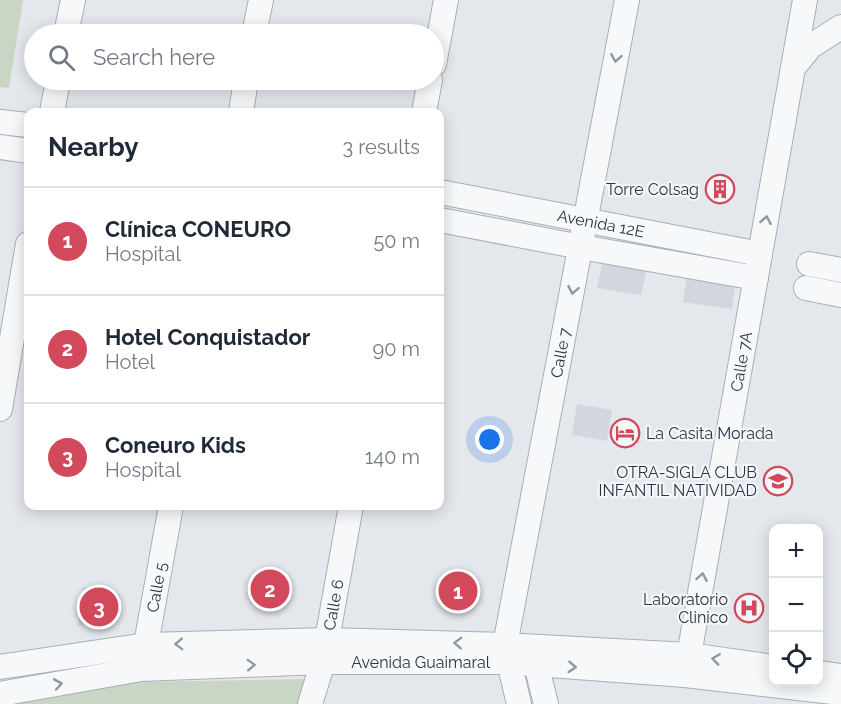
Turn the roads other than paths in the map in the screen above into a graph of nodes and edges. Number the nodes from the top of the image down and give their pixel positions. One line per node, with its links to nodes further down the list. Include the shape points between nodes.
1 (73, 0): 6 (street)
2 (261, 0): 7 (street)
3 (446, 0): 8 (street)
4 (627, 0): 23 (street, Calle 7, one-way to 23)
5 (805, 0): 10 (street, Calle 7A)
6 (68, 24)
7 (256, 24)
8 (442, 24)
9 (841, 27): 10 (street, via 811,46)
10 (793, 68): 25 (street, Calle 7A, one-way to 10)
11 (56, 90): 14 (street)
12 (244, 90): 15 (street)
13 (428, 90): 16 (street)
14 (53, 108)
15 (242, 108)
16 (425, 108)
17 (0, 122): 18 (street)
18 (24, 125)
19 (0, 147): 20 (street)
20 (24, 150)
21 (444, 193): 23 (street, Avenida 12E)
22 (444, 221): 24 (street, Avenida 12E)
23 (586, 222): 24 (street, Calle 7); 25 (street, Avenida 12E)
24 (581, 248): 29 (street, Avenida 12E); 37 (street, Calle 7, one-way to 37)
25 (760, 254): 29 (street, Calle 7A)
26 (809, 264): 28 (street)
27 (24, 268): 32 (street)
28 (841, 270)
29 (756, 278): 38 (street, Calle 7A, one-way to 29)
30 (806, 288): 31 (street)
31 (841, 295)
32 (0, 409)
33 (170, 510): 35 (street, Calle 5)
34 (350, 510): 36 (street, Calle 6)
35 (146, 645): 36 (street, Avenida Guaimaral, one-way to 35); 41 (street, Avenida Guaimaral); 42 (street, Calle 5)
36 (325, 651): 37 (street, Avenida Guaimaral); 42 (street, Avenida Guaimaral, one-way to 36); 47 (street, Calle 6)
37 (507, 653): 38 (street, Avenida Guaimaral); 39 (street, Avenida Guaimaral); 48 (street, Calle 7)
38 (688, 655): 40 (street, Avenida Guaimaral, one-way to 38)
39 (536, 664): 45 (street, Avenida Guaimaral, one-way to 45, via 685,675); 49 (street)
40 (769, 665)
41 (0, 668)
42 (141, 669): 46 (street, Avenida Guaimaral, one-way to 42)
43 (823, 673): 44 (street)
44 (841, 675)
45 (841, 693)
46 (0, 694)
47 (310, 704)
48 (519, 704)
49 (546, 704)

